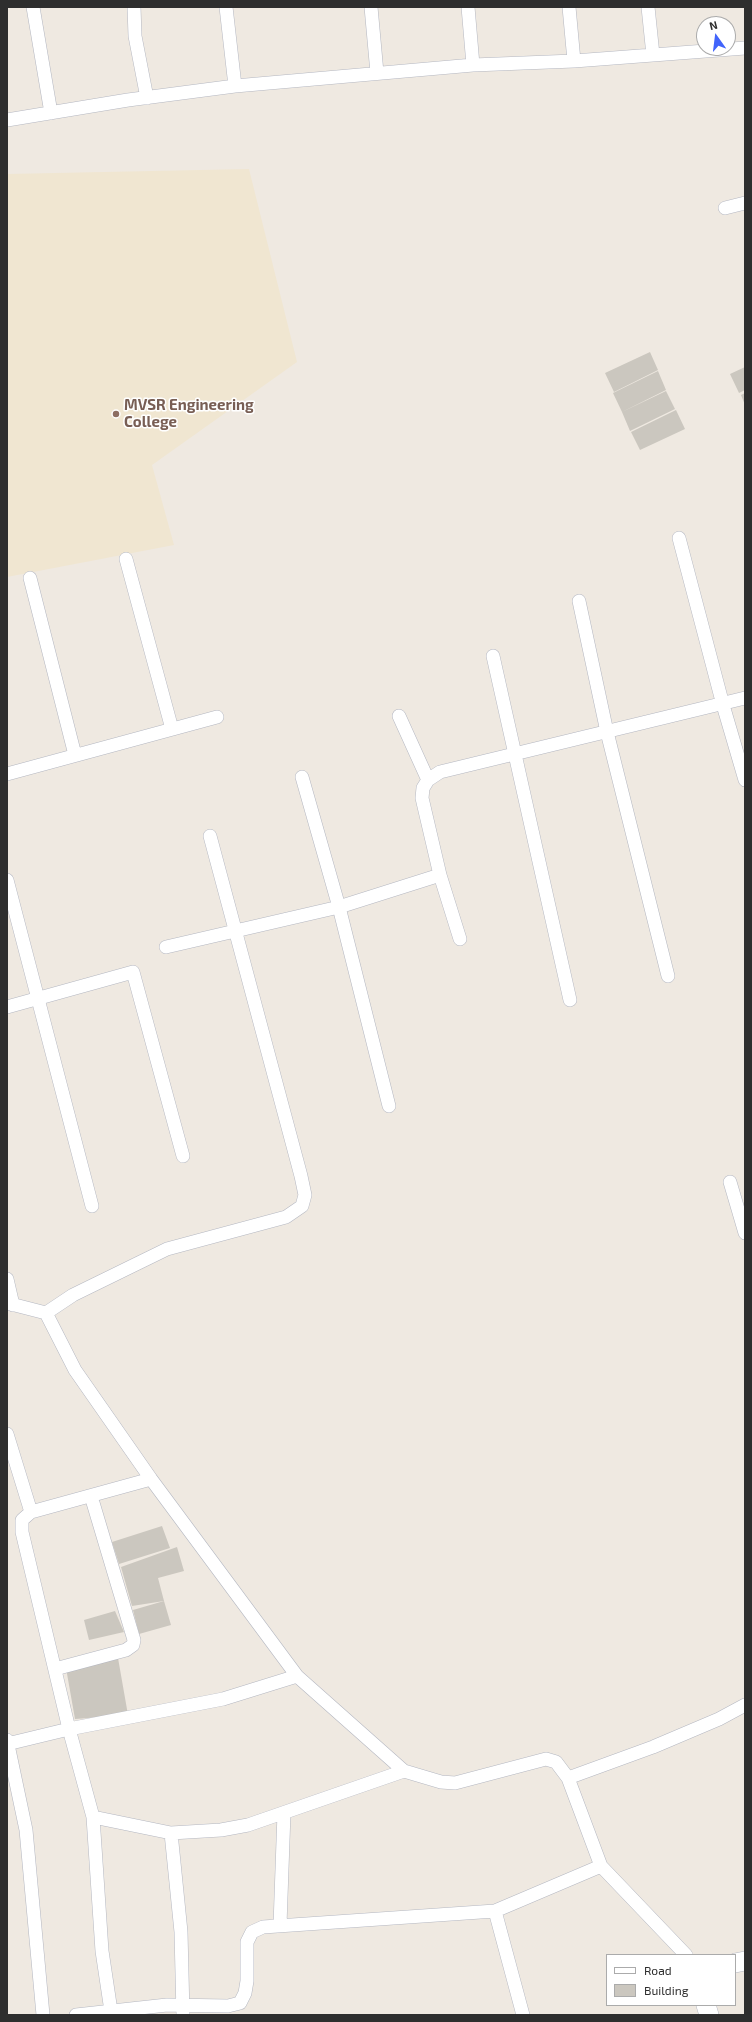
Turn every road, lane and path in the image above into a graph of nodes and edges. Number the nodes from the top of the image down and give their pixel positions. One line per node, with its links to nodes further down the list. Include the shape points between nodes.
1 (33, 7): 15 (street)
2 (134, 7): 14 (street, via 135,36)
3 (226, 7): 13 (street)
4 (371, 7): 12 (street)
5 (468, 7): 11 (street)
6 (569, 7): 10 (street)
7 (648, 7): 9 (street)
8 (745, 48): 9 (street)
9 (652, 55): 10 (street)
10 (574, 61): 11 (street)
11 (473, 64): 12 (street)
12 (377, 73): 13 (street)
13 (235, 86): 14 (street)
14 (147, 98): 15 (street)
15 (51, 113): 16 (street)
16 (7, 120)
17 (745, 203): 18 (street)
18 (725, 208)
19 (679, 538): 25 (street)
20 (126, 559): 28 (street)
21 (30, 578): 30 (street)
22 (579, 601): 29 (street)
23 (493, 656): 31 (street)
24 (745, 698): 25 (street)
25 (723, 705): 29 (street); 35 (street)
26 (399, 716): 34 (street)
27 (218, 717): 28 (street)
28 (172, 729): 30 (street)
29 (607, 732): 31 (street); 43 (street)
30 (76, 755): 32 (street)
31 (516, 755): 34 (street, via 440,772); 45 (street)
32 (7, 774)
33 (302, 777): 39 (street)
34 (428, 780): 37 (street, via 422,788 422,798)
35 (745, 780)
36 (210, 836): 40 (street)
37 (440, 875): 39 (street); 41 (street)
38 (7, 880): 44 (street)
39 (339, 907): 40 (street); 47 (street)
40 (235, 930): 42 (street); 54 (street, via 301,1176 304,1195 302,1206 286,1217 167,1248 73,1295)
41 (460, 939)
42 (166, 947)
43 (668, 976)
44 (37, 999): 46 (street); 48 (street, via 134,972); 50 (street)
45 (570, 1000)
46 (7, 1007)
47 (389, 1106)
48 (183, 1156)
49 (730, 1182): 51 (street)
50 (92, 1206)
51 (745, 1233)
52 (7, 1278): 53 (street)
53 (10, 1304): 54 (street)
54 (46, 1312): 56 (street, via 75,1370)
55 (7, 1434): 58 (street)
56 (151, 1479): 57 (street); 60 (street)
57 (91, 1496): 58 (street); 59 (street, via 134,1640 133,1645 126,1650)
58 (31, 1512): 59 (street, via 22,1520 22,1532)
59 (54, 1669): 62 (street)
60 (296, 1676): 62 (street, via 223,1699); 64 (street)
61 (745, 1705): 65 (street, via 653,1747)
62 (69, 1729): 63 (street); 67 (street)
63 (7, 1743): 75 (street, via 26,1830)
64 (404, 1771): 65 (street, via 441,1782 455,1783 546,1759 556,1762); 66 (street)
65 (568, 1778): 69 (street)
66 (284, 1813): 68 (street, via 248,1825 221,1830); 71 (street)
67 (93, 1817): 68 (street); 74 (street, via 102,1951)
68 (171, 1833): 73 (street, via 181,1932)
69 (601, 1866): 70 (street); 72 (street)
70 (496, 1911): 71 (street); 78 (street)
71 (280, 1926): 73 (street, via 263,1927 252,1932 247,1942 245,1993 240,2002 228,2006)
72 (681, 1954)
73 (183, 2010): 74 (street, via 167,2005)
74 (111, 2011): 77 (street)
75 (43, 2015)
76 (76, 2015): 77 (street)
77 (82, 2015)
78 (523, 2015)

